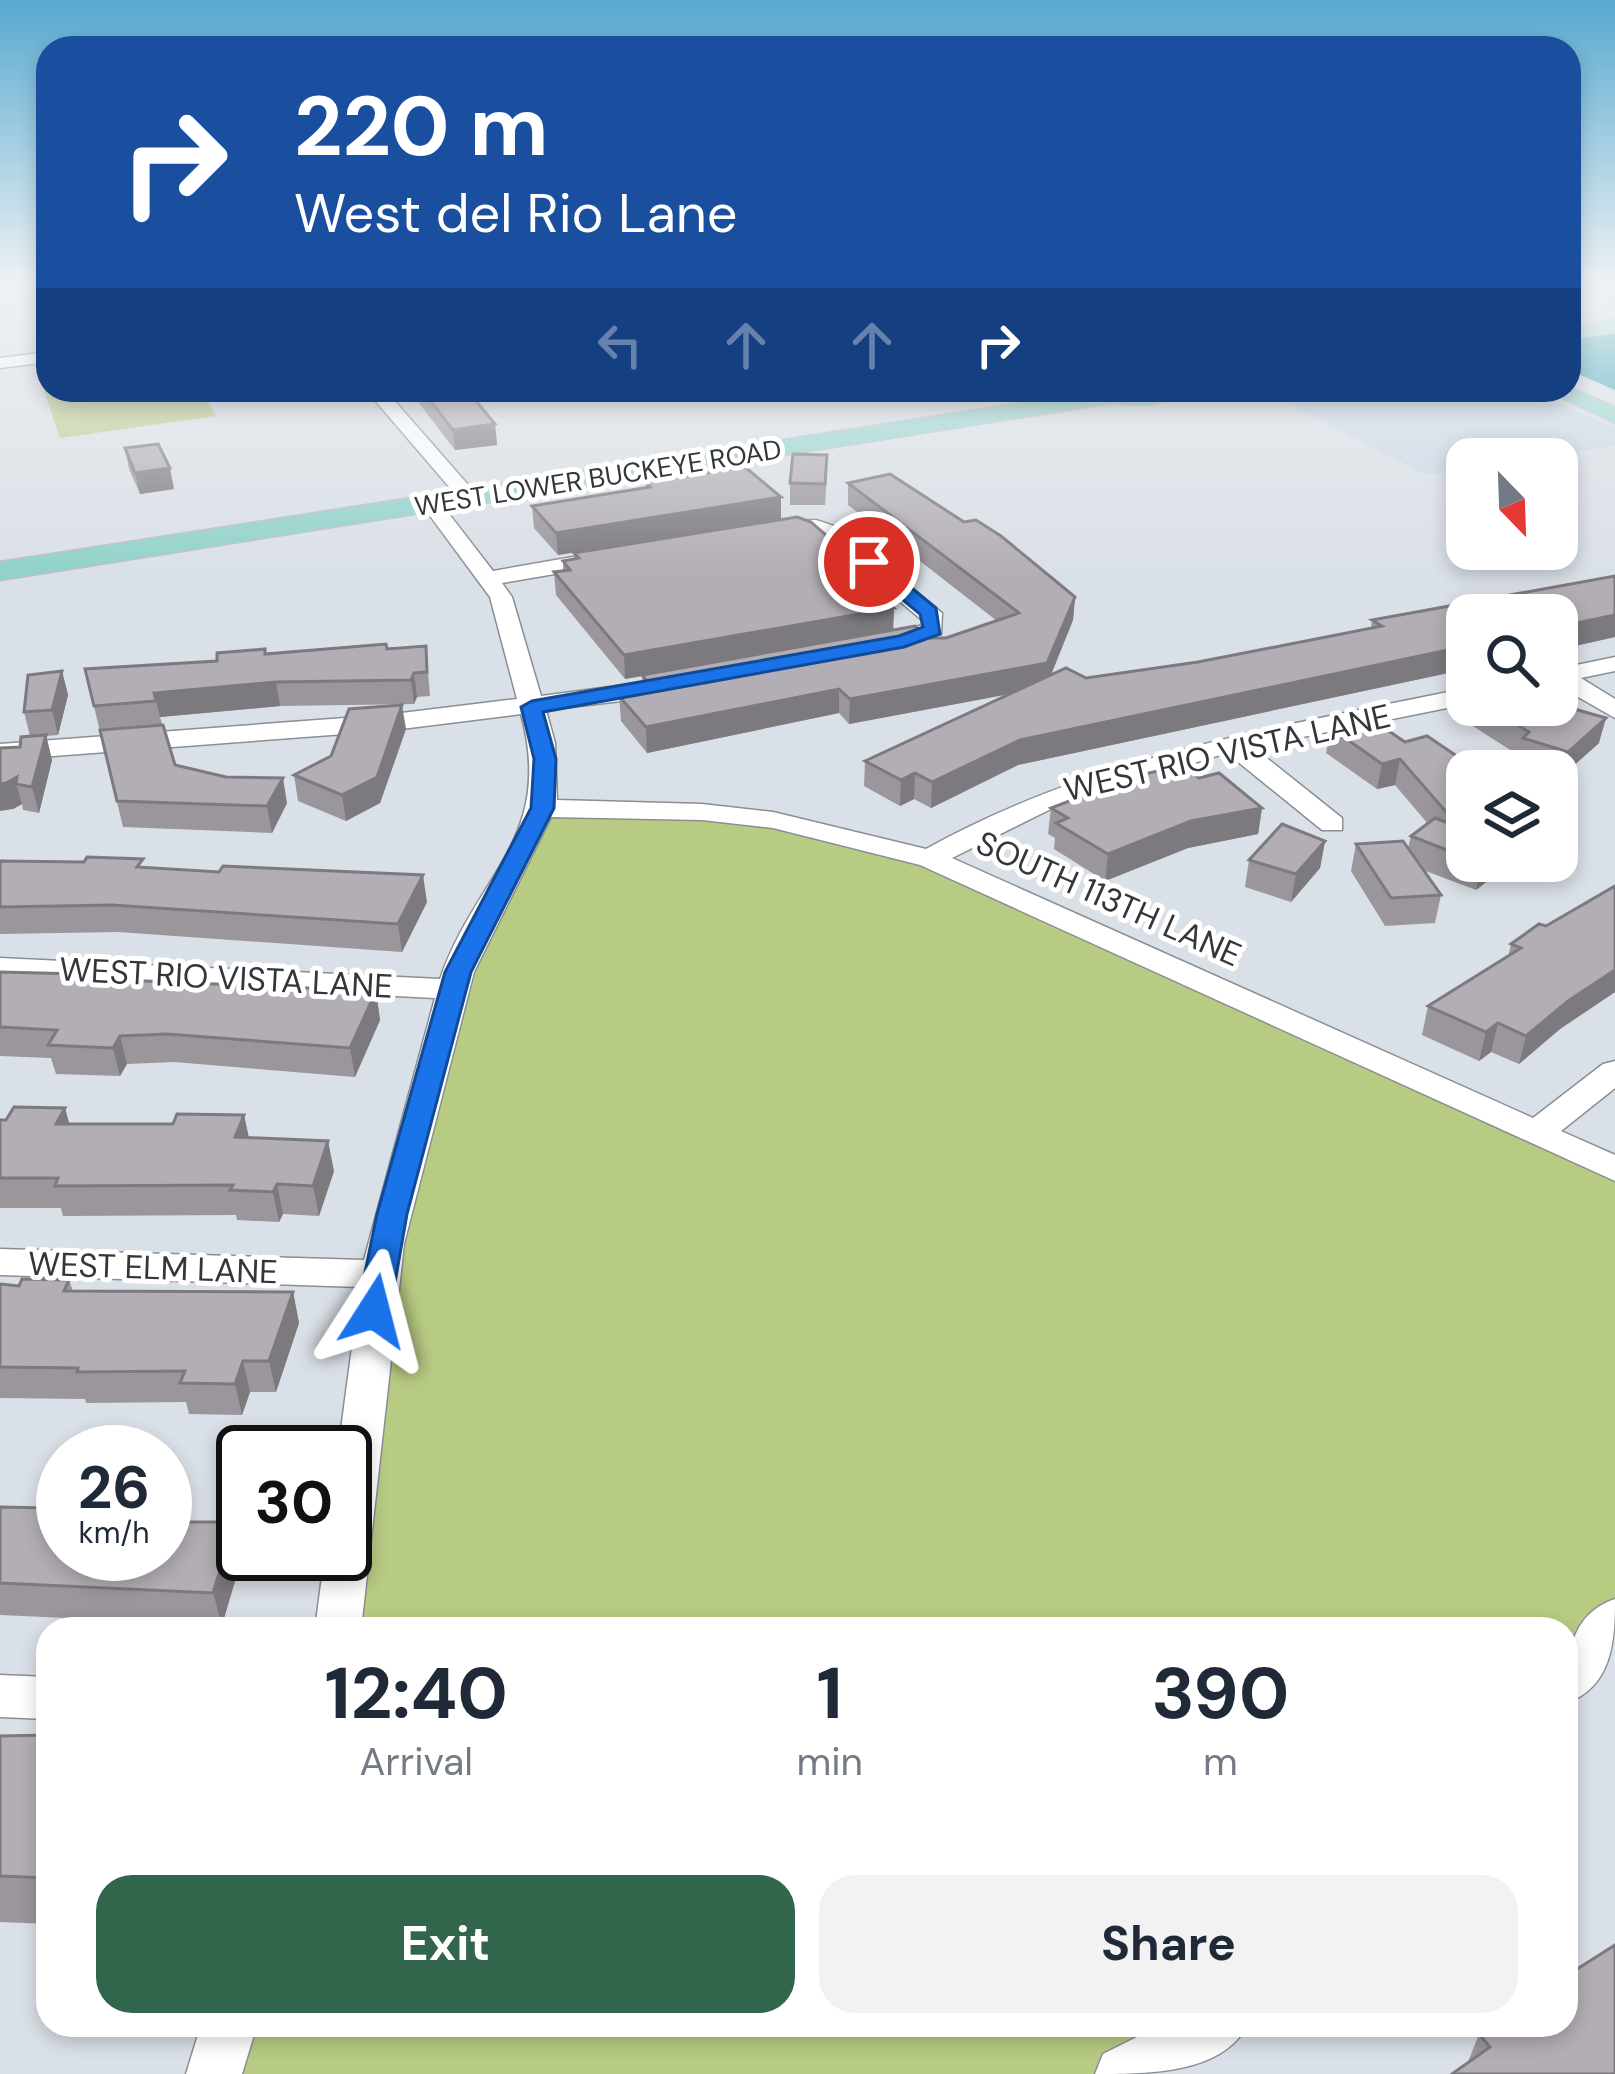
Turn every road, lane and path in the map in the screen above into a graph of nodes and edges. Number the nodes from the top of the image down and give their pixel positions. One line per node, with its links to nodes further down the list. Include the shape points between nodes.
1 (1581, 385): 2 (main road)
2 (1615, 400)
3 (1581, 401): 6 (main road)
4 (385, 402): 7 (street)
5 (1060, 402): 7 (main road, WEST LOWER BUCKEYE ROAD)
6 (1615, 416)
7 (470, 499): 8 (main road, WEST LOWER BUCKEYE ROAD)
8 (432, 505): 11 (main road, WEST LOWER BUCKEYE ROAD); 12 (street)
9 (750, 533): 13 (street, via 816,526 929,612 933,629)
10 (632, 553): 12 (street)
11 (0, 571)
12 (490, 578): 19 (street)
13 (859, 650)
14 (1615, 664): 15 (street)
15 (1578, 672)
16 (698, 682): 19 (street)
17 (1578, 688): 20 (street)
18 (1446, 701): 22 (street, WEST RIO VISTA LANE)
19 (532, 707): 21 (street); 25 (street, via 545,759)
20 (1615, 710)
21 (266, 732): 23 (street); 24 (street)
22 (1236, 747): 26 (street); 27 (street, WEST RIO VISTA LANE, via 1058,791)
23 (0, 752)
24 (262, 762)
25 (543, 808): 27 (street, SOUTH 113TH LANE, via 773,820); 29 (street)
26 (1332, 824)
27 (930, 859): 31 (street, SOUTH 113TH LANE)
28 (0, 967): 29 (street, WEST RIO VISTA LANE)
29 (452, 989): 34 (street)
30 (1615, 1071): 31 (street)
31 (1538, 1132): 32 (street, SOUTH 113TH LANE)
32 (1615, 1169)
33 (0, 1262): 34 (street, WEST ELM LANE)
34 (378, 1274): 35 (street)
35 (339, 1617)
36 (1612, 1629): 37 (street)
37 (1578, 1669)
38 (0, 1696): 39 (street)
39 (36, 1698)
40 (225, 2037): 42 (street)
41 (1195, 2037): 43 (street)
42 (214, 2074)
43 (1123, 2074)

